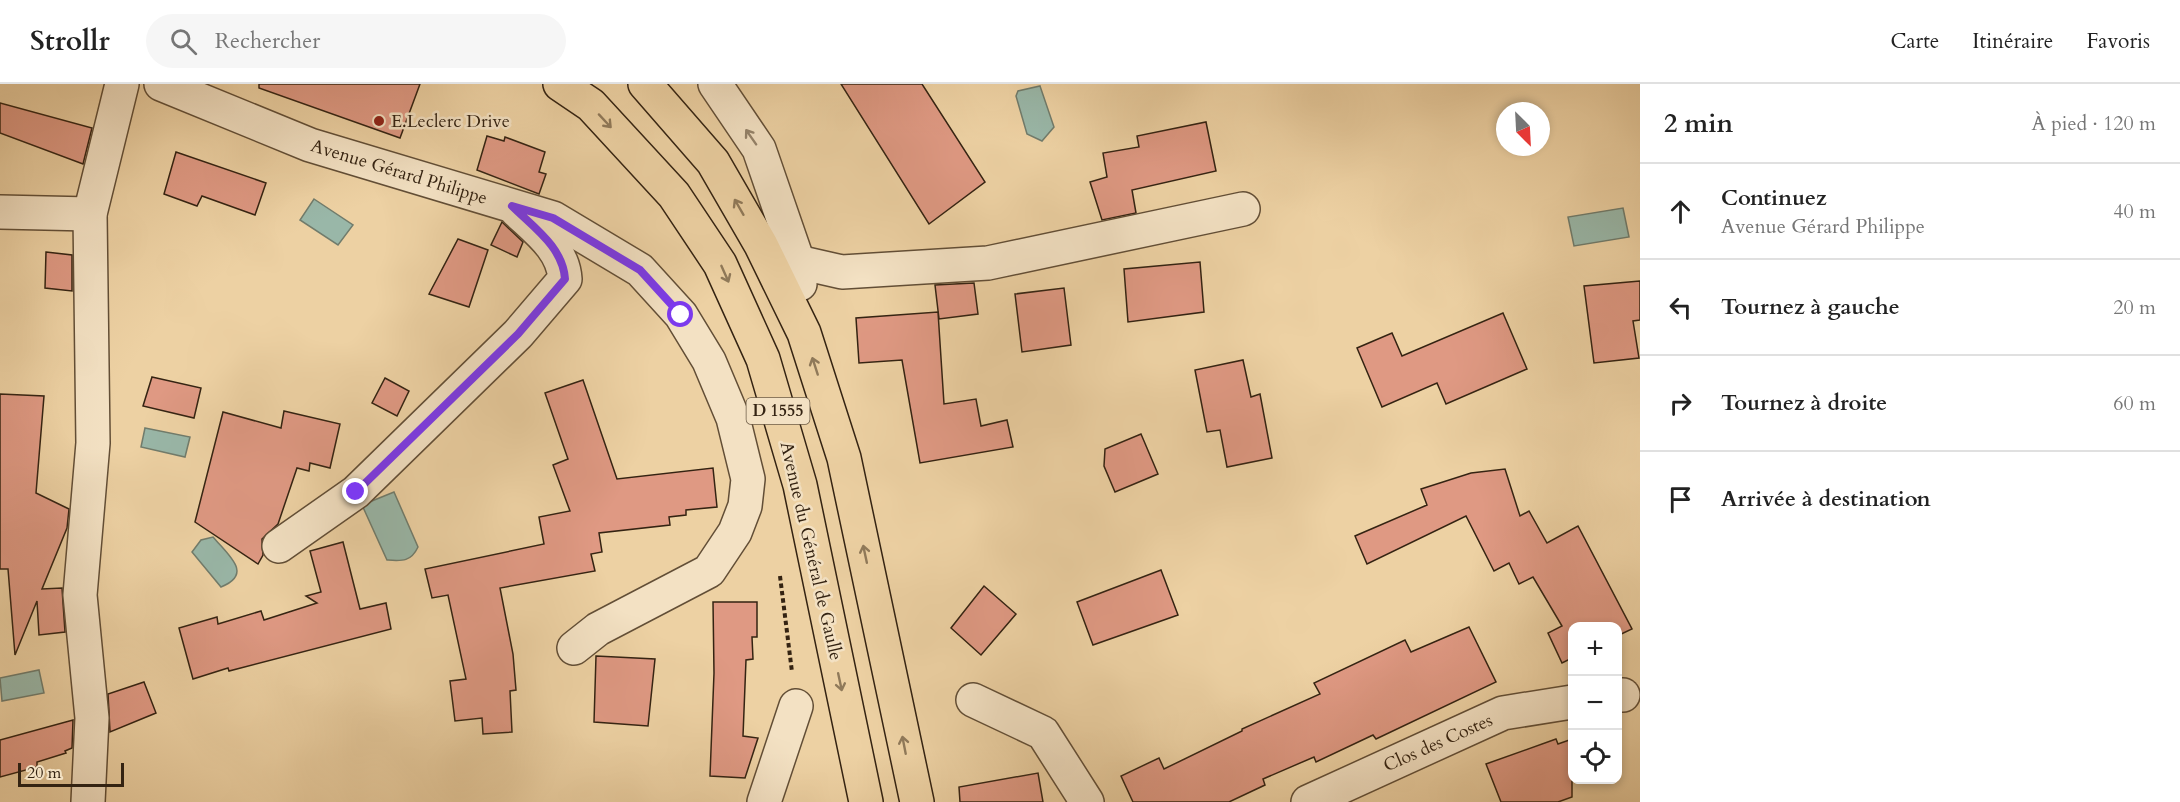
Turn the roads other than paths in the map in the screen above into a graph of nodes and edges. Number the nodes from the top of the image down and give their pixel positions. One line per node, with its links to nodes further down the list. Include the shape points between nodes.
1 (122, 84): 9 (street)
2 (161, 84): 6 (street, Avenue Gérard Philippe, via 310,145)
3 (560, 84): 19 (main road, Avenue du Général de Gaulle / D 1555, one-way to 19, via 591,105 674,195 720,264 763,359 800,485)
4 (645, 84): 11 (main road, D 1555, one-way to 4, via 761,245 713,162)
5 (714, 84): 10 (street, one-way to 5, via 759,149)
6 (512, 206): 12 (street, via 564,262 565,279 518,334 356,492); 13 (street, Avenue Gérard Philippe, via 553,218 640,270 681,315 709,360 733,418 748,479 745,506 735,532 709,571 598,629)
7 (1243, 209): 10 (street, via 988,263 842,272)
8 (0, 212): 9 (street)
9 (90, 213): 17 (street, via 93,443 80,595 92,718)
10 (798, 262): 11 (street)
11 (804, 333): 20 (main road, D 1555, one-way to 11, via 844,458)
12 (279, 546)
13 (574, 648)
14 (973, 700): 21 (street, via 1043,733)
15 (1568, 703): 22 (street, Clos des Costes, via 1503,713)
16 (796, 706): 18 (street)
17 (88, 802)
18 (764, 802)
19 (866, 802)
20 (917, 802)
21 (1087, 802)
22 (1308, 802)

